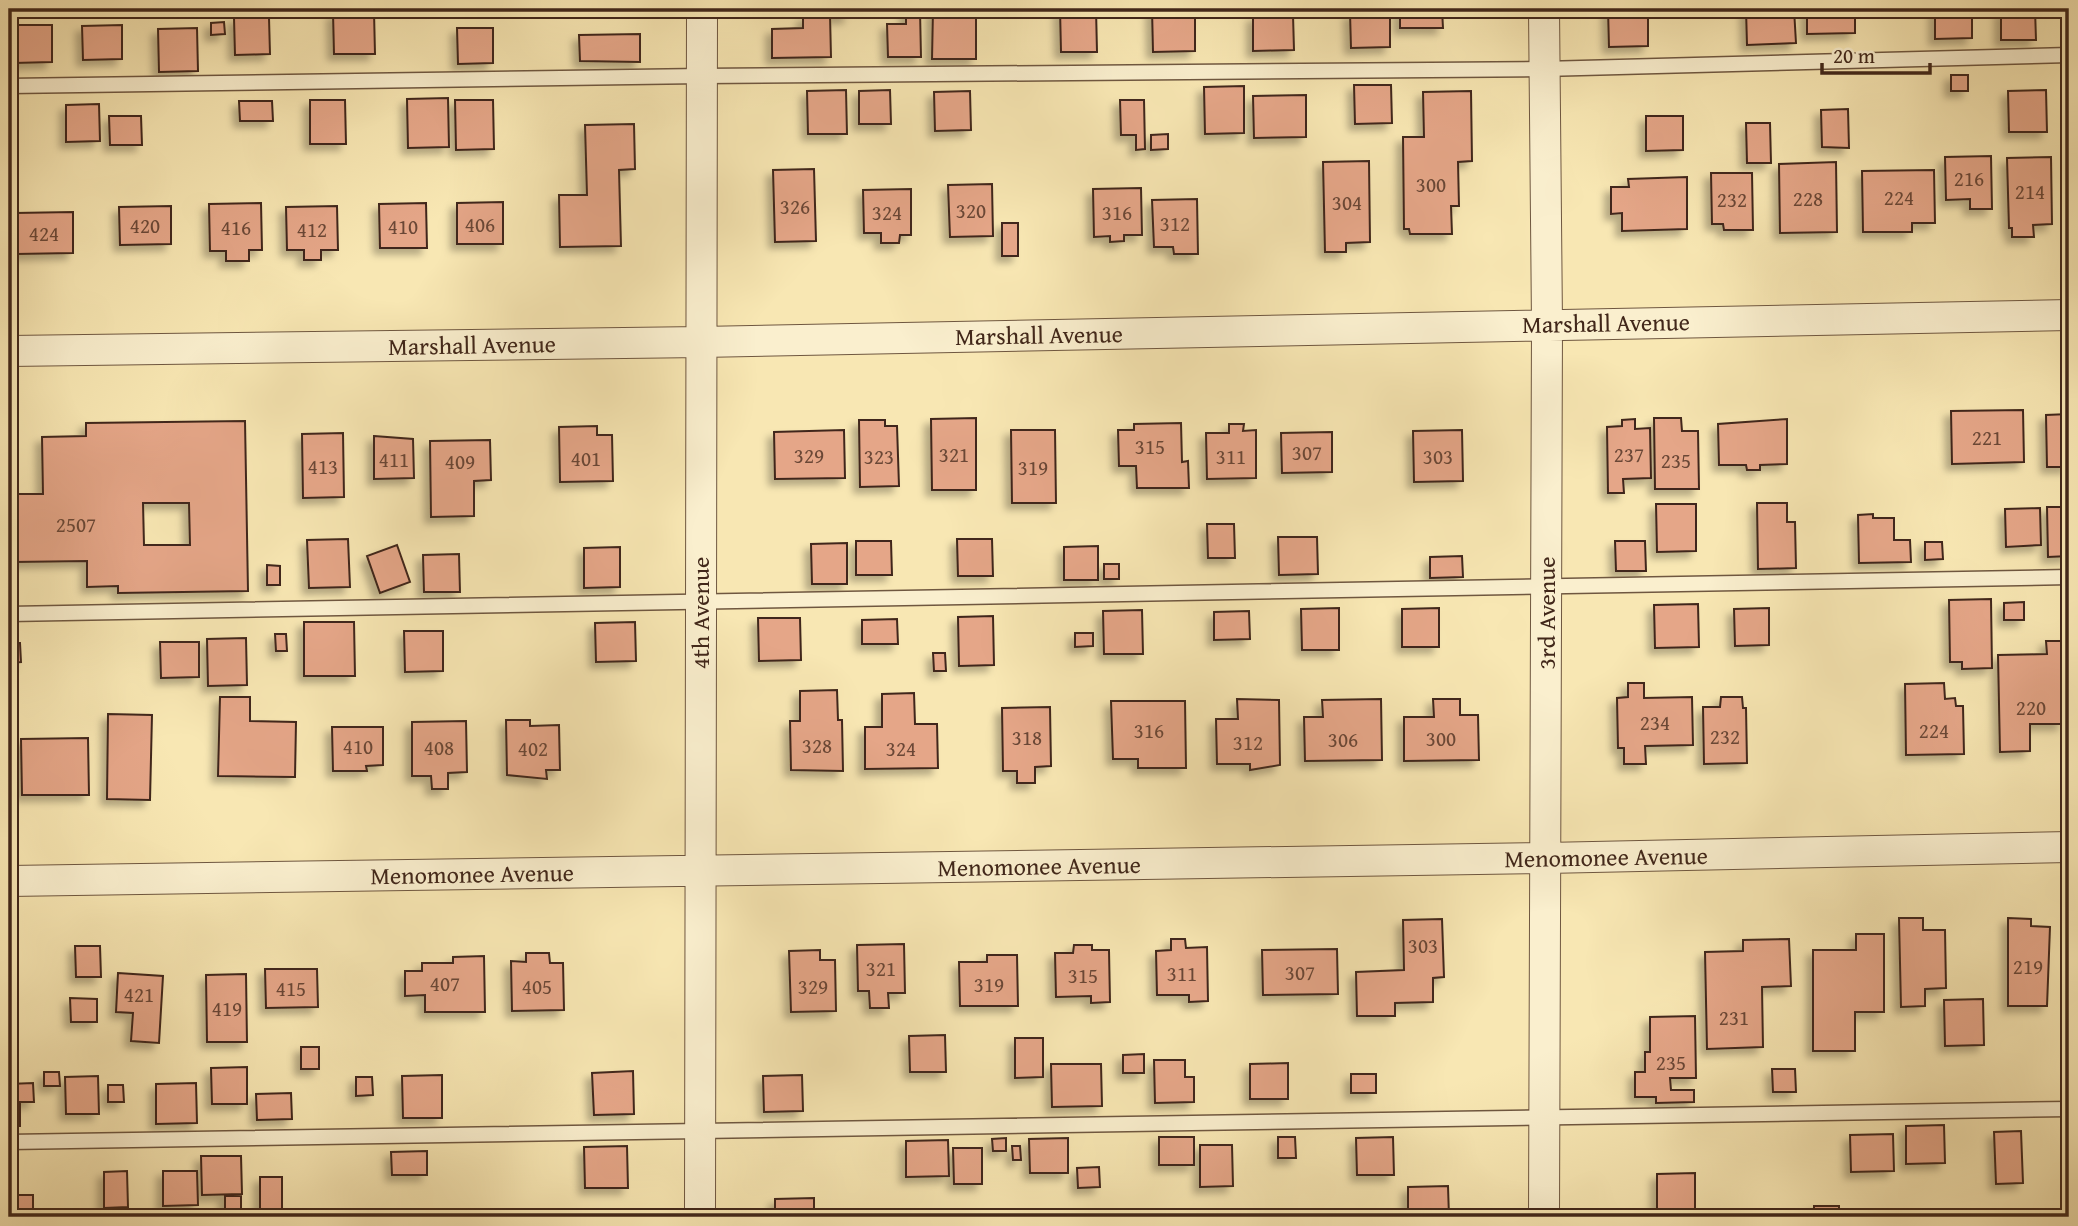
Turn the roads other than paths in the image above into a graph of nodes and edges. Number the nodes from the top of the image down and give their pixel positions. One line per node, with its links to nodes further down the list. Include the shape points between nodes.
1 (702, 9): 5 (street, 4th Avenue)
2 (1544, 9): 4 (street, 3rd Avenue)
3 (2069, 55): 4 (lane)
4 (1543, 69): 5 (lane); 8 (street, 3rd Avenue)
5 (702, 76): 6 (lane); 9 (street, 4th Avenue)
6 (9, 86)
7 (2069, 315): 8 (street, Marshall Avenue)
8 (1547, 324): 9 (street, Marshall Avenue); 12 (street, 3rd Avenue)
9 (701, 342): 10 (street, Marshall Avenue); 13 (street, 4th Avenue)
10 (9, 351)
11 (2069, 577): 12 (lane)
12 (1545, 587): 13 (lane); 16 (street, 3rd Avenue)
13 (700, 602): 14 (lane); 17 (street, 4th Avenue)
14 (9, 614)
15 (2069, 847): 16 (street, Menomonee Avenue)
16 (1546, 858): 17 (street, Menomonee Avenue); 20 (street, 3rd Avenue)
17 (699, 870): 18 (street, Menomonee Avenue); 21 (street, 4th Avenue)
18 (9, 881)
19 (2069, 1109): 20 (lane)
20 (1544, 1116): 21 (lane); 24 (street, 3rd Avenue)
21 (700, 1132): 22 (lane); 23 (street, 4th Avenue)
22 (9, 1142)
23 (700, 1217)
24 (1544, 1217)

